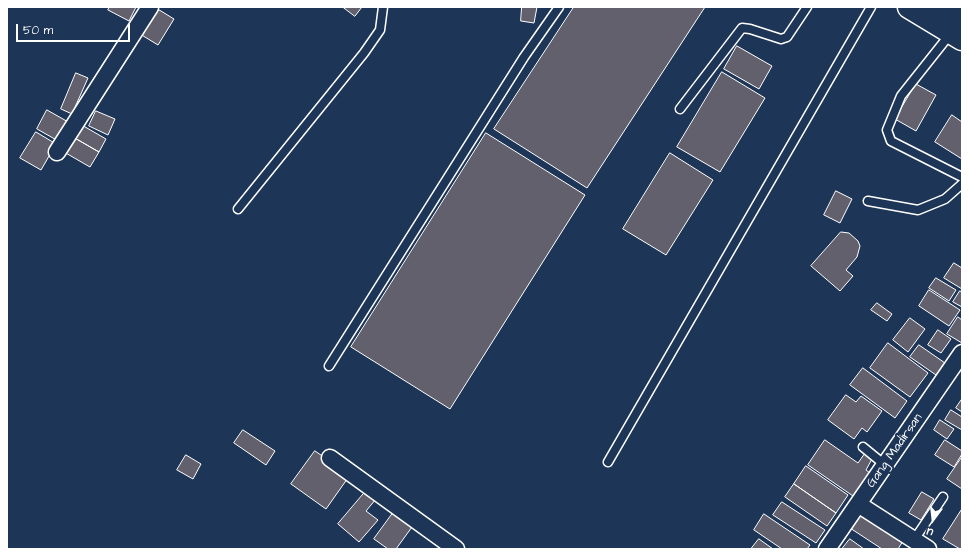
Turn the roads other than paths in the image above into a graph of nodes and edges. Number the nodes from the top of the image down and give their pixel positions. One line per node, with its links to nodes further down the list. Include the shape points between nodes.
1 (150, 7): 10 (street)
2 (383, 7): 14 (lane, via 380,30 364,53)
3 (559, 7): 16 (lane, via 524,57)
4 (807, 7): 9 (lane, via 787,37 781,39 742,28)
5 (871, 7): 19 (lane)
6 (909, 7): 8 (highway)
7 (941, 7): 8 (highway)
8 (959, 31): 11 (lane, via 901,96 887,130 891,141)
9 (680, 108)
10 (57, 152)
11 (962, 177)
12 (962, 184): 13 (lane, via 945,199 918,210)
13 (868, 201)
14 (238, 209)
15 (962, 353): 20 (street, Gang Madirsan)
16 (329, 366)
17 (863, 447): 20 (lane)
18 (330, 458): 24 (street)
19 (608, 462)
20 (885, 465): 22 (street, Gang Madirsan)
21 (943, 497): 23 (lane)
22 (858, 504): 23 (street); 25 (street, Gang Madirsan)
23 (914, 540): 26 (street)
24 (456, 549)
25 (827, 549)
26 (928, 549)

